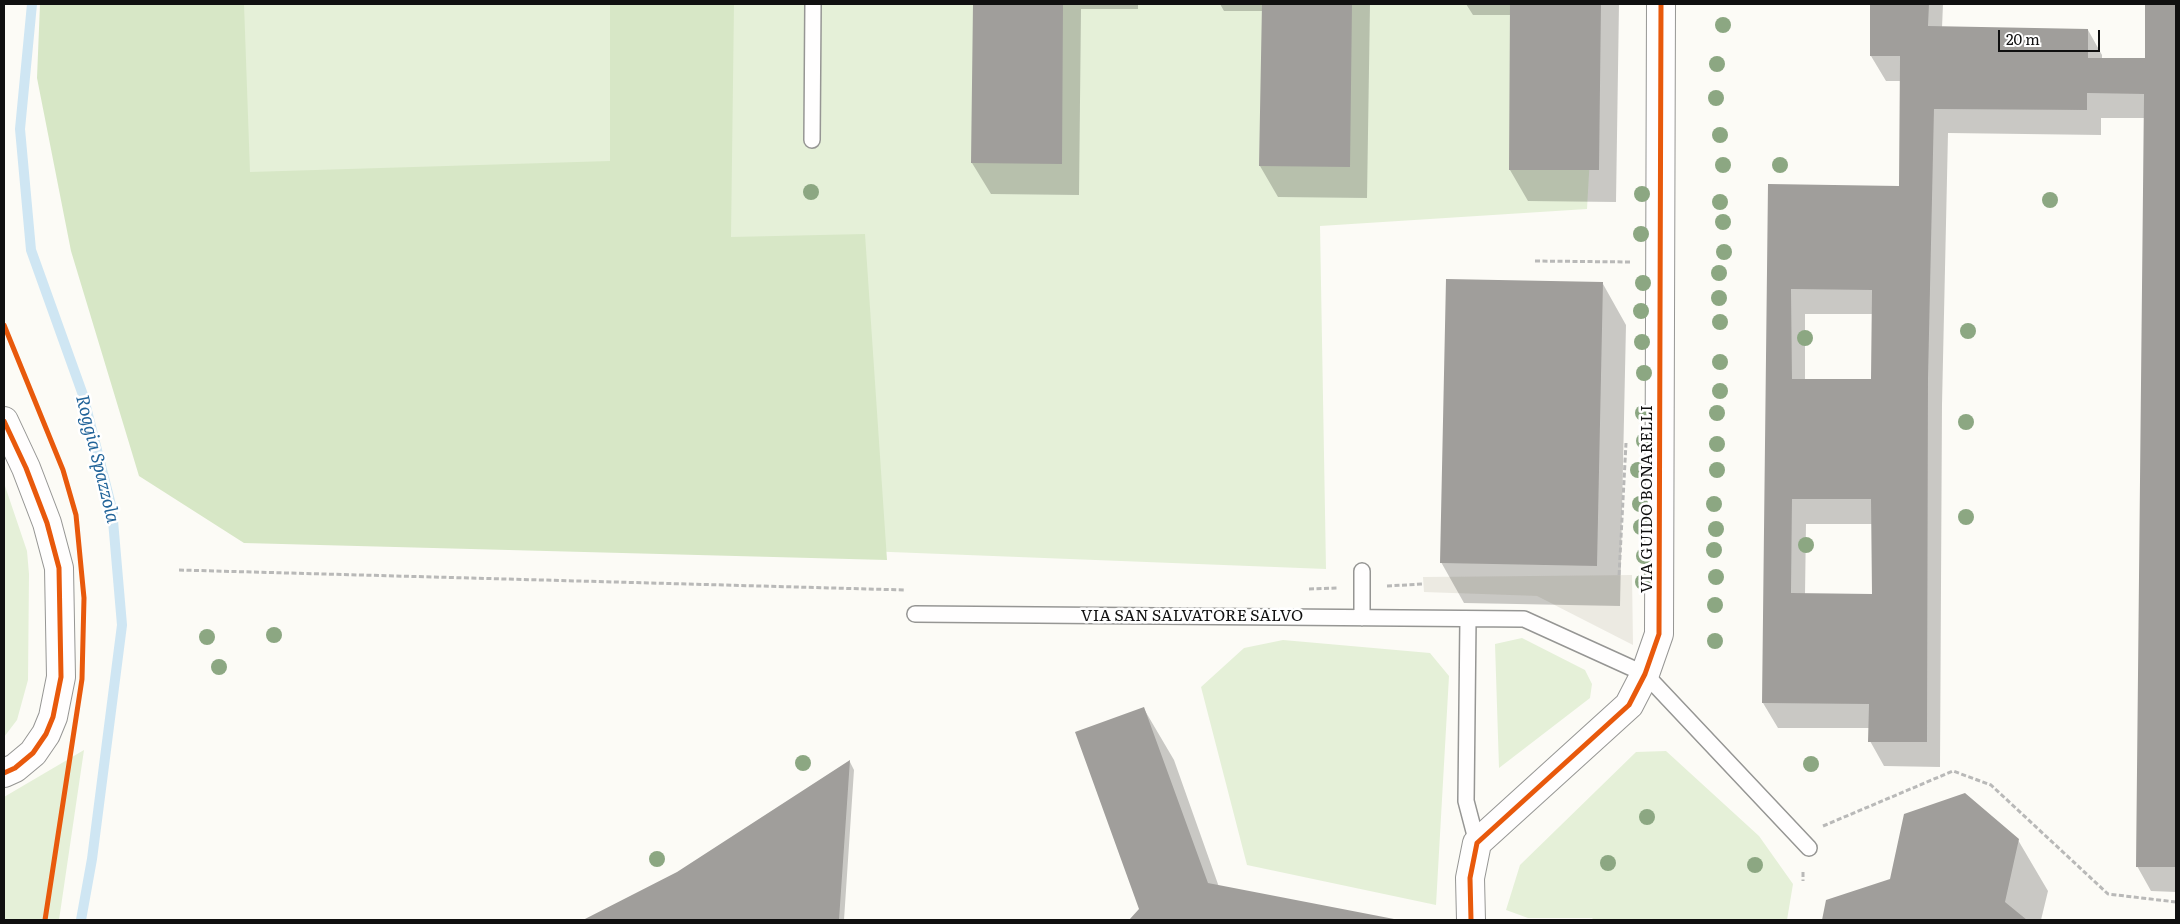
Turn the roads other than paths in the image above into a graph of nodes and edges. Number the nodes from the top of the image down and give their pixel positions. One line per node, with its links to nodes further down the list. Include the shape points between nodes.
1 (813, 4): 3 (lane)
2 (1661, 4): 9 (street, VIA GUIDO BONARELLI, via 1659,634)
3 (812, 140)
4 (4, 421): 10 (street, via 47,523 59,568 61,677 46,734 33,754)
5 (1362, 571): 7 (lane)
6 (915, 614): 7 (lane, VIA SAN SALVATORE SALVO)
7 (1362, 618): 8 (lane, VIA SAN SALVATORE SALVO)
8 (1468, 619): 9 (lane, VIA SAN SALVATORE SALVO, via 1524,619); 11 (lane, via 1466,801)
9 (1645, 674): 11 (street, VIA GUIDO BONARELLI, via 1629,705); 12 (lane)
10 (4, 773)
11 (1476, 843): 13 (street, via 1470,878)
12 (1809, 848)
13 (1471, 920)

